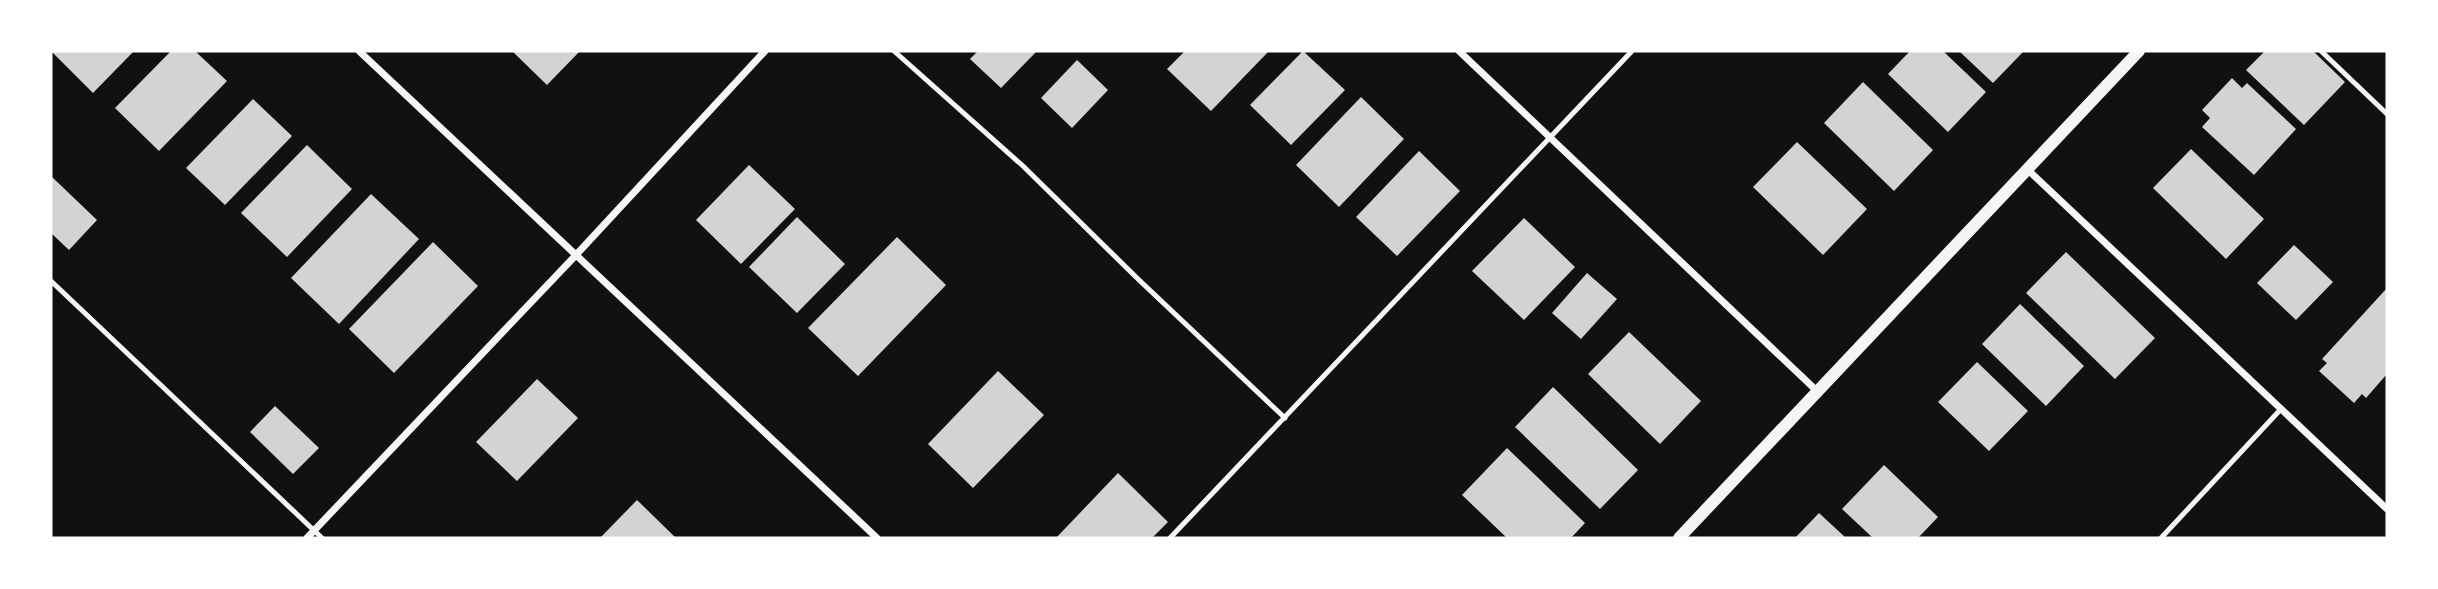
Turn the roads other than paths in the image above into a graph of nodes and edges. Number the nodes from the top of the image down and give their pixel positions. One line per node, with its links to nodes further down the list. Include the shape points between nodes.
1 (359, 51): 11 (street)
2 (765, 51): 11 (street)
3 (894, 51): 15 (lane, via 1023,166)
4 (1459, 51): 9 (street)
5 (1632, 51): 9 (lane)
6 (2139, 51): 10 (street)
7 (2321, 51): 8 (lane)
8 (2387, 114)
9 (1550, 137): 13 (street); 15 (lane)
10 (2027, 169): 13 (street); 14 (street)
11 (576, 255): 17 (street); 20 (street)
12 (51, 281): 17 (lane)
13 (1817, 391): 22 (street)
14 (2281, 410): 16 (street); 23 (lane)
15 (1285, 418): 21 (lane)
16 (2387, 509)
17 (314, 531): 18 (street); 19 (lane)
18 (307, 538)
19 (322, 538)
20 (877, 538)
21 (1170, 538)
22 (1679, 538)
23 (2161, 538)

